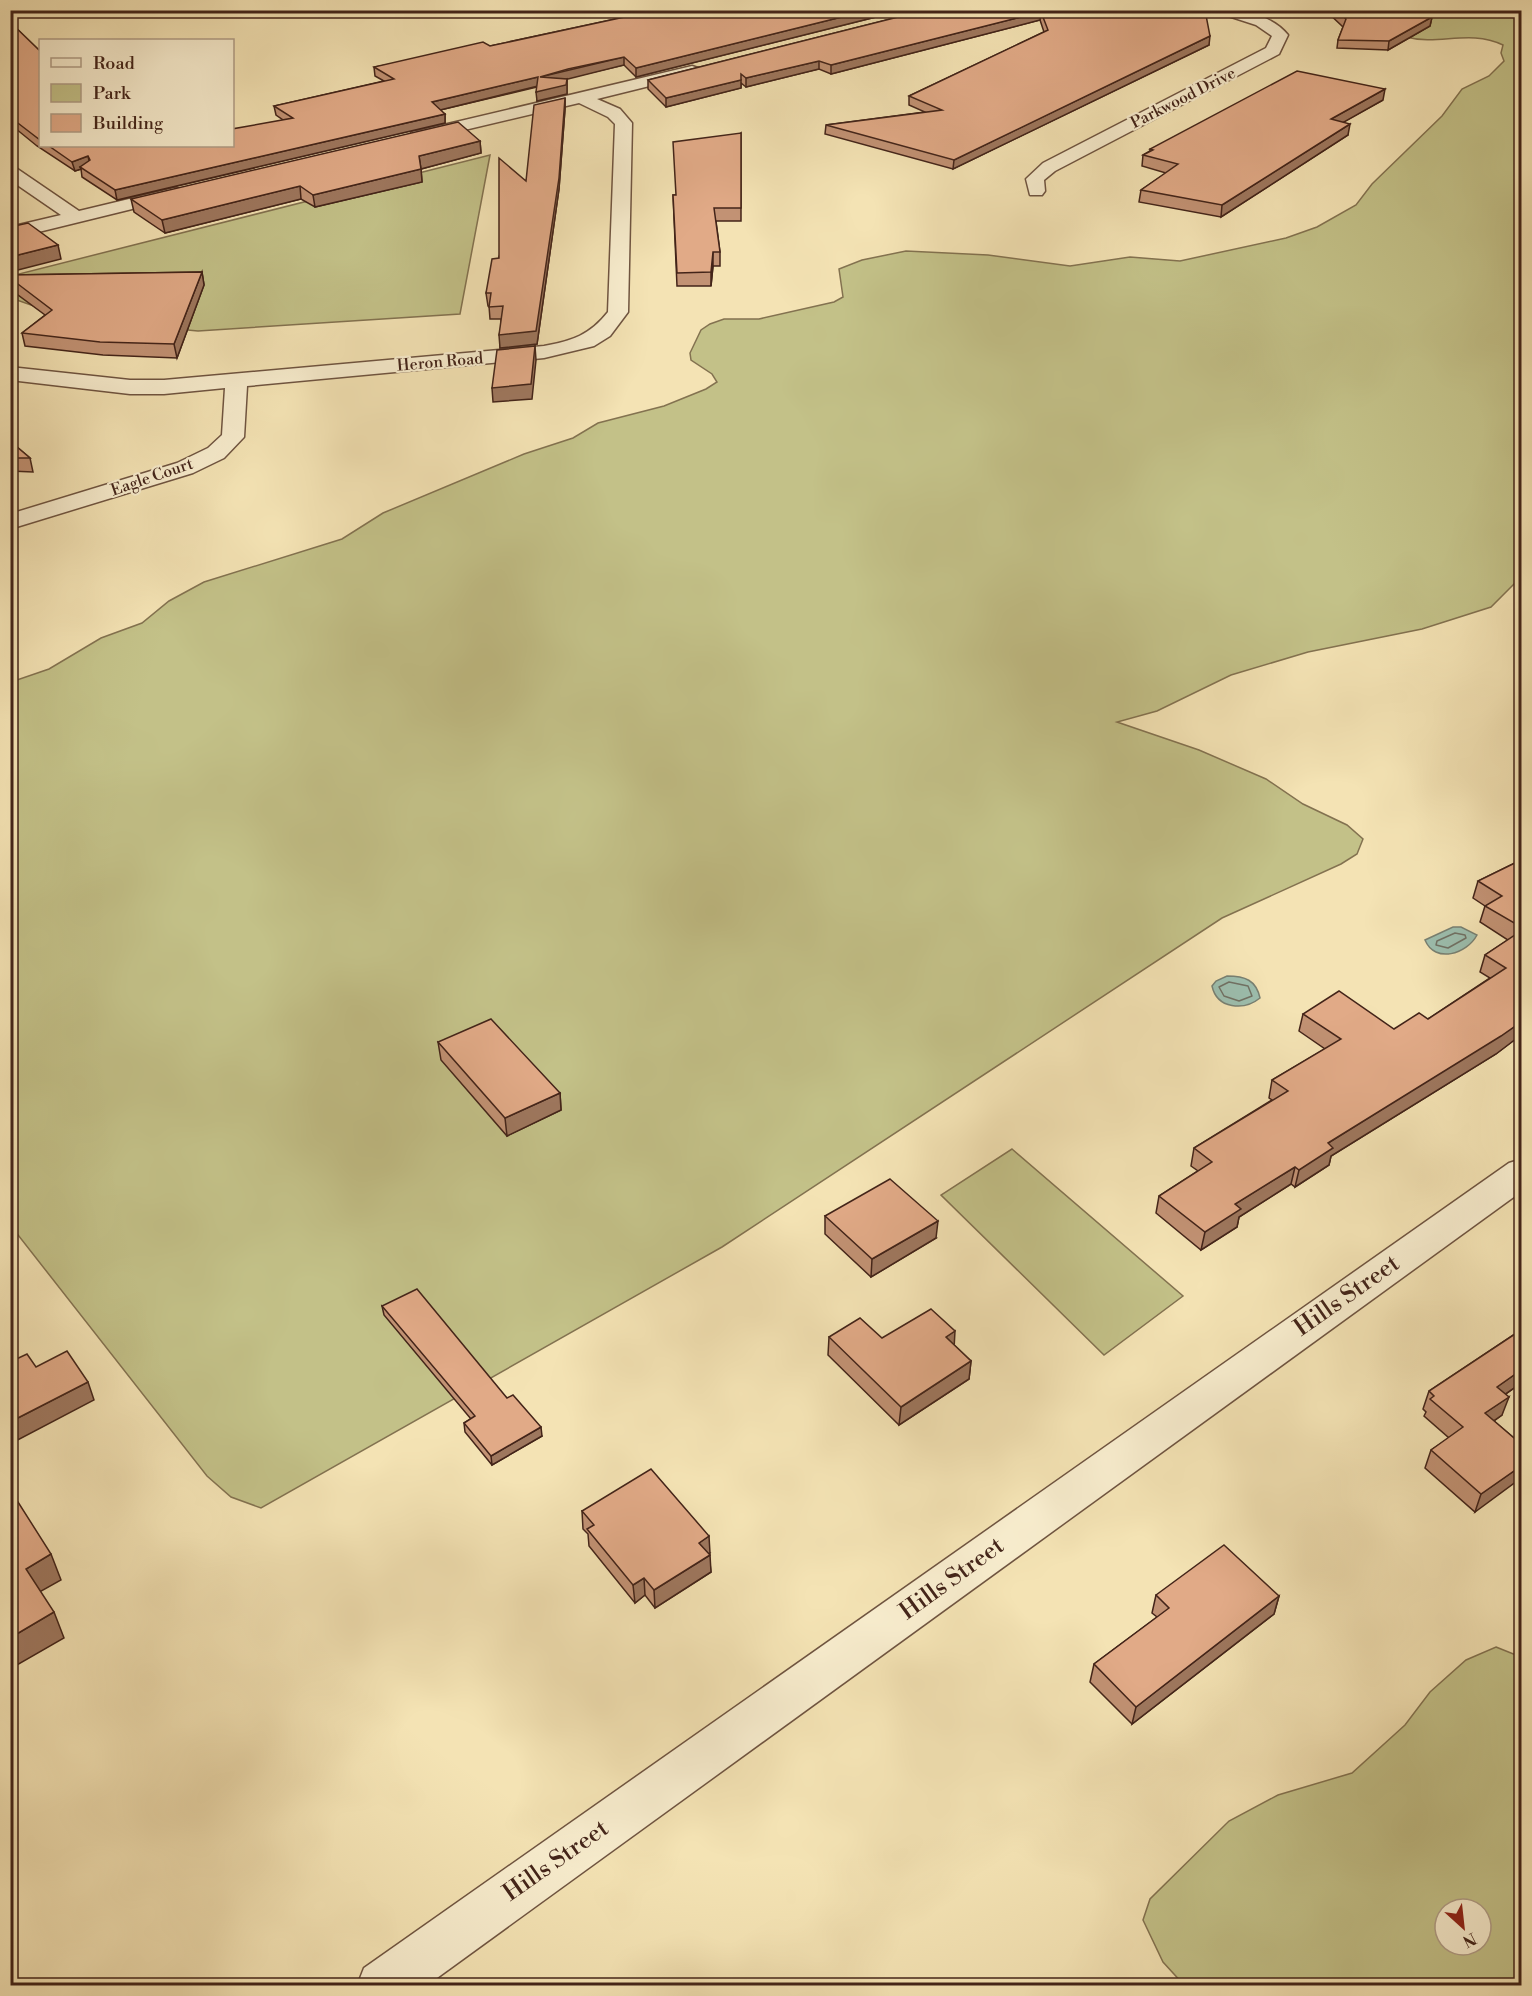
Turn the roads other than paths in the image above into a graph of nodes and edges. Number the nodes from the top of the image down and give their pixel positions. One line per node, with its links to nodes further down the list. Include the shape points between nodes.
1 (1224, 10): 7 (street, Parkwood Drive, via 1261,22 1280,35 1273,51 1049,167 1035,179)
2 (708, 67): 3 (street)
3 (582, 98): 4 (street); 11 (street, Heron Road, via 614,113 624,123 618,312 604,332 579,346 544,352)
4 (398, 141)
5 (10, 172): 8 (street)
6 (191, 189): 8 (street)
7 (1036, 190)
8 (76, 216): 9 (street)
9 (10, 233)
10 (10, 373): 11 (street, Heron Road, via 130,387)
11 (236, 381): 12 (street, Eagle Court, via 233,437 216,453 185,468)
12 (10, 522)
13 (1521, 1172): 14 (street, Hills Street)
14 (382, 1986)

